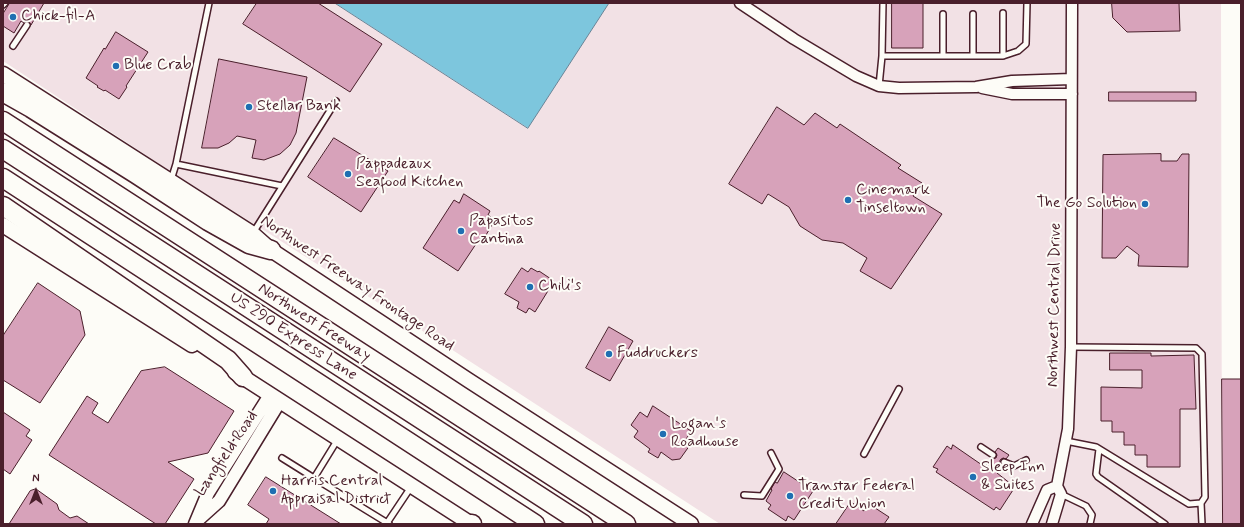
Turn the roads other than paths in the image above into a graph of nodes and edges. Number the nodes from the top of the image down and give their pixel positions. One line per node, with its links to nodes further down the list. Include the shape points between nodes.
1 (209, 3): 24 (lane)
2 (740, 3): 17 (street, via 856,76)
3 (883, 3): 11 (lane)
4 (1027, 3): 14 (lane, via 1026,44 1018,51)
5 (1072, 3): 16 (street, Northwest Central Drive)
6 (1003, 13): 14 (lane)
7 (943, 14): 12 (lane)
8 (973, 14): 13 (lane)
9 (27, 25): 10 (lane)
10 (13, 46)
11 (882, 56): 12 (lane); 17 (lane)
12 (943, 56): 13 (lane)
13 (973, 56): 14 (lane)
14 (1003, 56)
15 (3, 74): 26 (main road, Northwest Freeway Frontage Road)
16 (1072, 79): 18 (street, via 1012,80); 20 (street, Northwest Central Drive)
17 (880, 86): 18 (street)
18 (976, 87): 20 (street, via 1012,94)
19 (3, 92): 31 (highway, via 208,221 249,244)
20 (1072, 94): 32 (street, Northwest Central Drive)
21 (336, 101): 27 (lane)
22 (3, 121): 56 (highway, Northwest Freeway)
23 (3, 150): 55 (highway, US 290 Express Lane)
24 (176, 164): 26 (lane); 27 (lane)
25 (3, 178): 54 (highway)
26 (170, 182): 30 (main road, Northwest Freeway Frontage Road)
27 (282, 186): 30 (lane)
28 (3, 206): 33 (highway, via 228,360)
29 (3, 225): 33 (main road)
30 (253, 234): 31 (main road, Northwest Freeway Frontage Road)
31 (271, 250): 57 (main road, Northwest Freeway Frontage Road)
32 (1071, 347): 37 (street, Northwest Central Drive); 50 (lane, via 1196,348 1202,354 1205,498)
33 (243, 376): 35 (main road)
34 (899, 390): 41 (lane)
35 (275, 398): 36 (main road); 52 (street, Langfield Road, via 208,493)
36 (339, 439): 46 (lane); 47 (main road)
37 (1066, 441): 39 (lane); 48 (street, Northwest Central Drive)
38 (981, 447): 42 (lane)
39 (1099, 449): 50 (lane, via 1188,504); 61 (lane, via 1096,474 1098,478)
40 (771, 453): 49 (lane, via 779,469 762,496)
41 (864, 454)
42 (993, 455)
43 (282, 458): 46 (lane)
44 (1026, 460): 45 (lane, via 1014,466)
45 (1004, 462)
46 (314, 478): 53 (lane)
47 (412, 486): 51 (main road); 53 (lane)
48 (1059, 490): 58 (street, via 1047,490); 59 (street, Northwest Central Drive); 60 (lane, via 1086,506 1092,515)
49 (744, 495)
50 (1201, 503): 62 (lane)
51 (465, 521)
52 (198, 523)
53 (388, 523)
54 (535, 524)
55 (583, 524)
56 (626, 524)
57 (691, 524)
58 (1032, 524)
59 (1052, 524)
60 (1090, 524)
61 (1165, 524)
62 (1202, 524)

